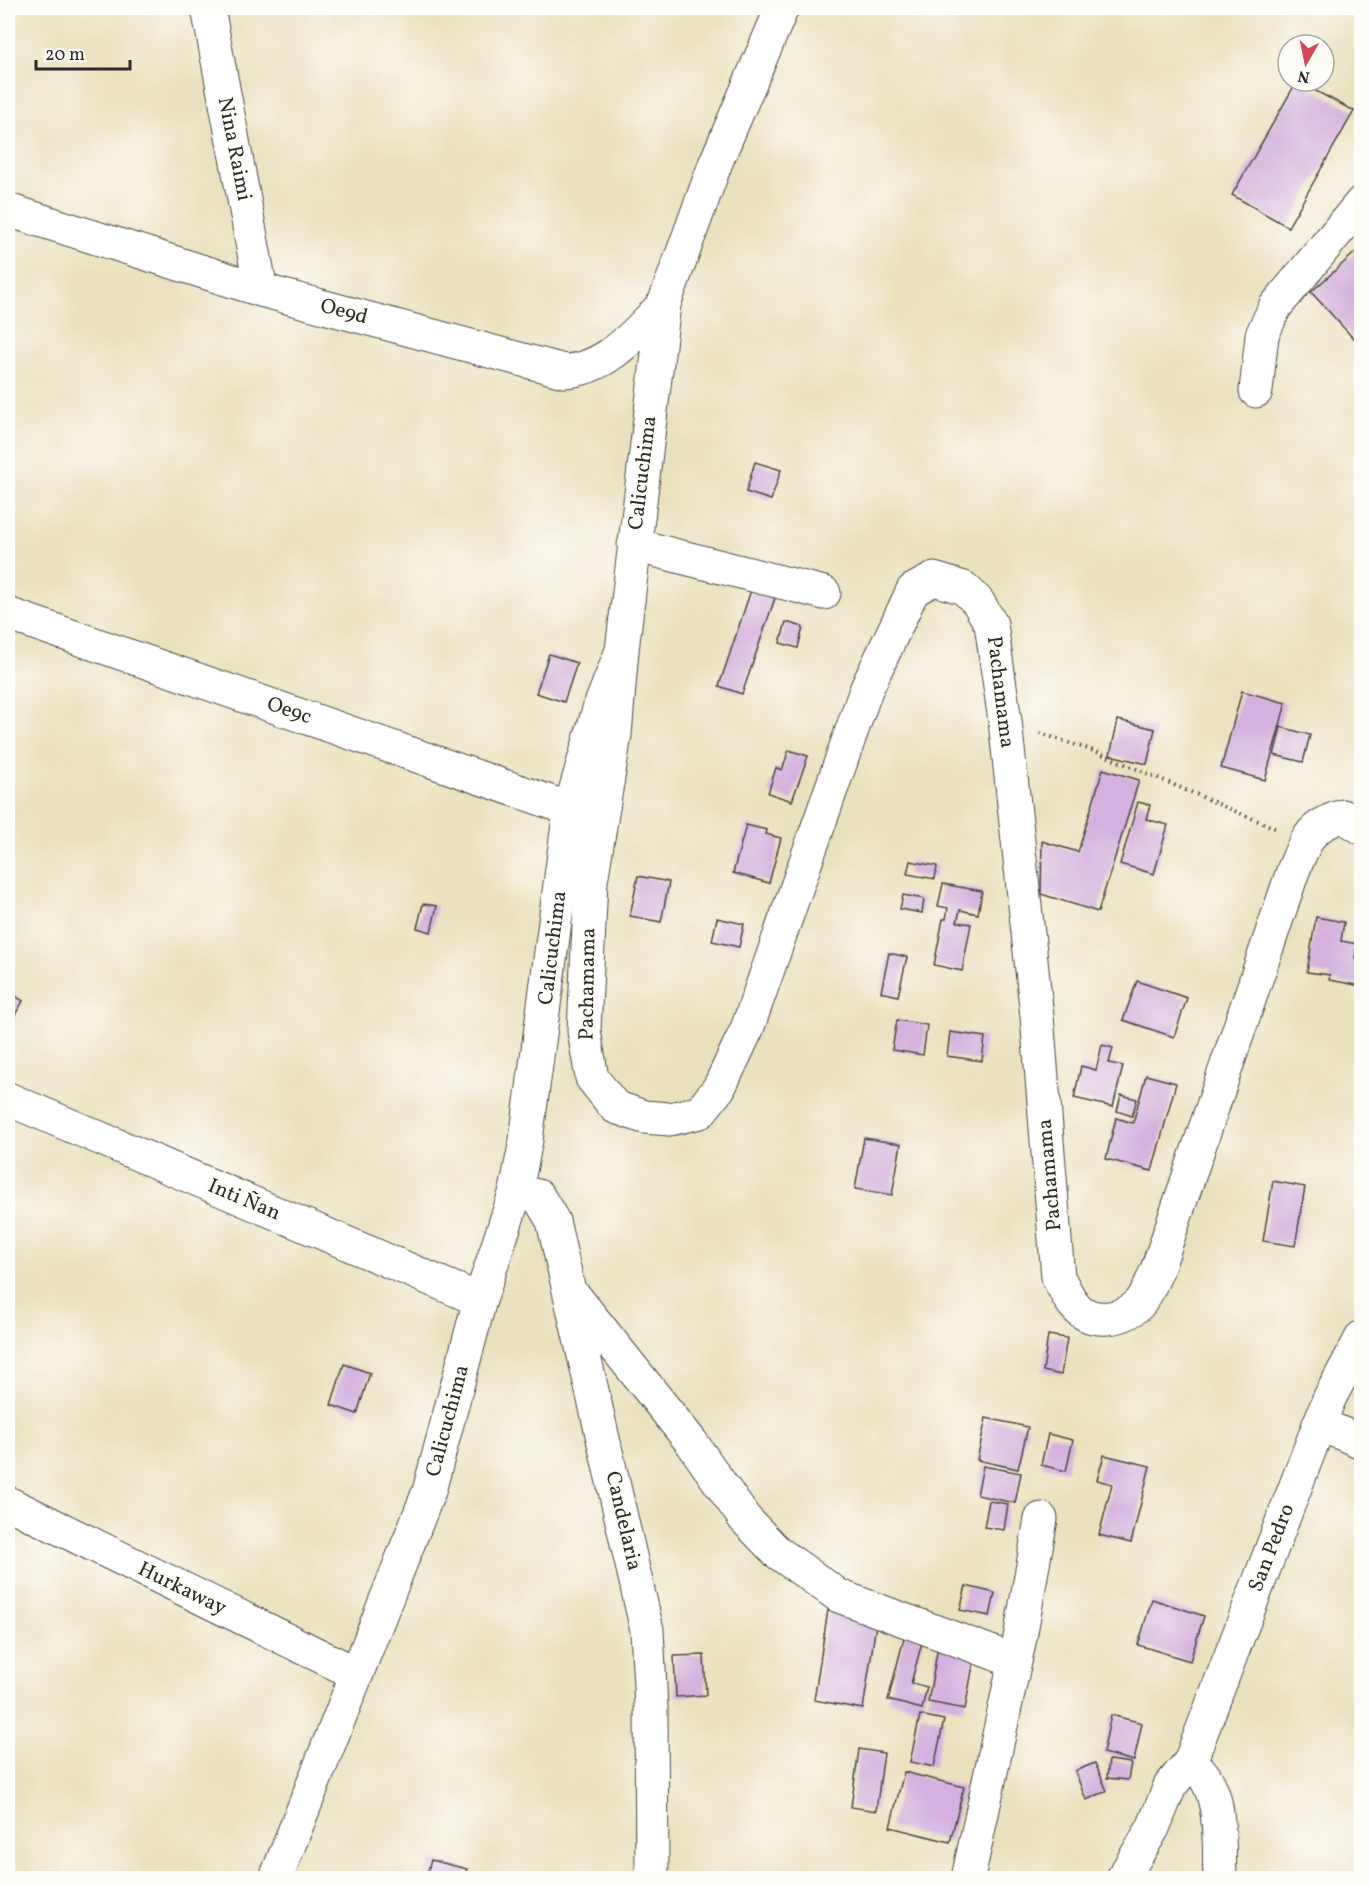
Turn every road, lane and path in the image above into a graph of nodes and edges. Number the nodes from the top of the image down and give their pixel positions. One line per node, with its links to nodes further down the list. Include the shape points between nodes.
1 (208, 8): 5 (street, Nina Raimi)
2 (782, 8): 6 (street, Calicuchima, via 716,162)
3 (1362, 202): 7 (street, via 1275,307 1262,335)
4 (8, 210): 5 (street, Oe9d)
5 (261, 290): 6 (street, Oe9d, via 564,371 594,365 632,337)
6 (664, 304): 8 (street, Calicuchima)
7 (1256, 391)
8 (634, 545): 9 (street); 11 (street, Calicuchima)
9 (824, 593)
10 (8, 614): 13 (street, Oe9c)
11 (622, 650): 12 (street, Pachamama, via 615,735 591,881 584,1031 592,1078 615,1107 644,1116 670,1119 700,1112 719,1088 747,1029 866,690 913,590 934,579 963,588 978,602 991,624); 13 (street, Calicuchima, via 598,709)
12 (1005, 722): 15 (path, via 1097,752); 15 (street, Pachamama, via 1037,1016 1058,1277 1076,1307 1091,1317 1109,1318 1126,1313 1140,1303 1157,1270)
13 (570, 809): 17 (street, Calicuchima, via 528,1129)
14 (1362, 828): 15 (street, Pachamama, via 1343,816 1321,823)
15 (1305, 842)
16 (8, 1099): 19 (street, Inti Ñan)
17 (516, 1191): 18 (street, Candelaria, via 537,1196 546,1207); 19 (street, Calicuchima)
18 (569, 1289): 25 (street, via 692,1443 745,1518 777,1552 839,1596); 29 (street, Candelaria, via 647,1630)
19 (480, 1300): 26 (street, Calicuchima, via 429,1491)
20 (1362, 1337): 21 (street, San Pedro)
21 (1319, 1424): 22 (street); 27 (street, San Pedro)
22 (1362, 1442)
23 (8, 1503): 26 (street, Hurkaway)
24 (1041, 1520): 25 (street)
25 (1015, 1661): 30 (street)
26 (357, 1674): 28 (street, Calicuchima)
27 (1190, 1761): 31 (street, via 1170,1786 1153,1827); 32 (street, via 1203,1770 1210,1782 1217,1819)
28 (276, 1878)
29 (652, 1878)
30 (968, 1878)
31 (1123, 1878)
32 (1220, 1878)

